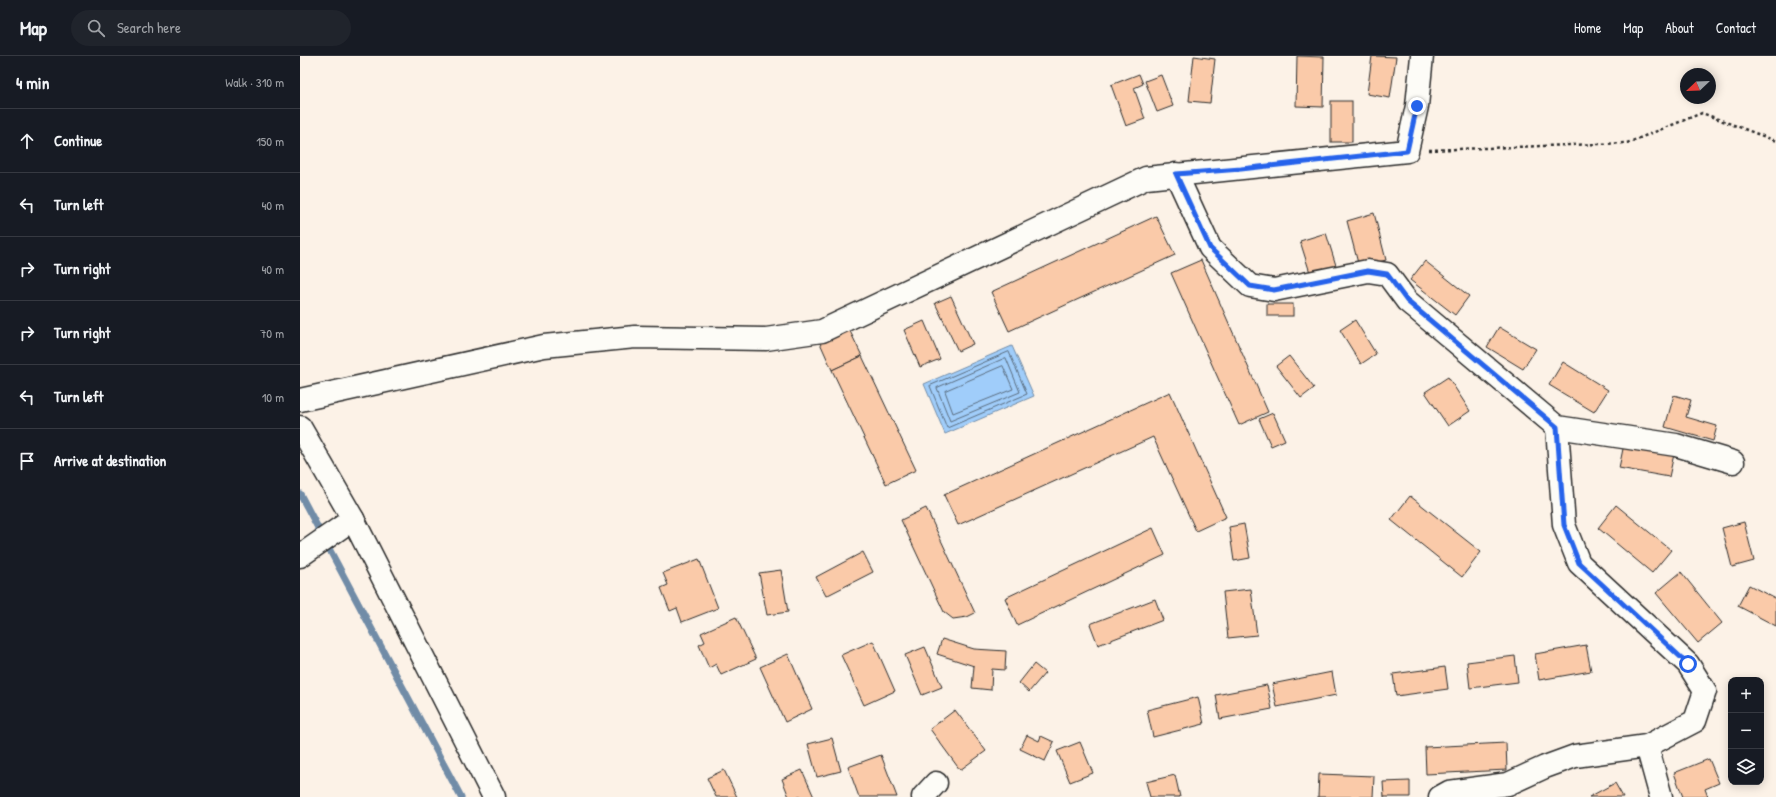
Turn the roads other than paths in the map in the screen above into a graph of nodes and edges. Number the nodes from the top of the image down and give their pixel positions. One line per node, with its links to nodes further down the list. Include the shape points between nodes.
1 (1422, 56): 2 (street, via 1417,106 1407,151)
2 (1176, 174): 3 (street, via 1146,178 822,331 766,339 635,337 544,346); 5 (street, via 1210,248 1250,286 1274,290 1368,271 1387,274 1407,301)
3 (300, 400)
4 (300, 427): 7 (street)
5 (1557, 427): 6 (street, via 1676,445); 9 (street, via 1564,525 1579,563 1688,664 1705,691 1695,721)
6 (1733, 462)
7 (353, 519): 8 (street); 10 (street)
8 (306, 553)
9 (1647, 746): 11 (street, via 1575,756 1508,784 1449,792); 12 (street)
10 (494, 797)
11 (1440, 797)
12 (1661, 797)

